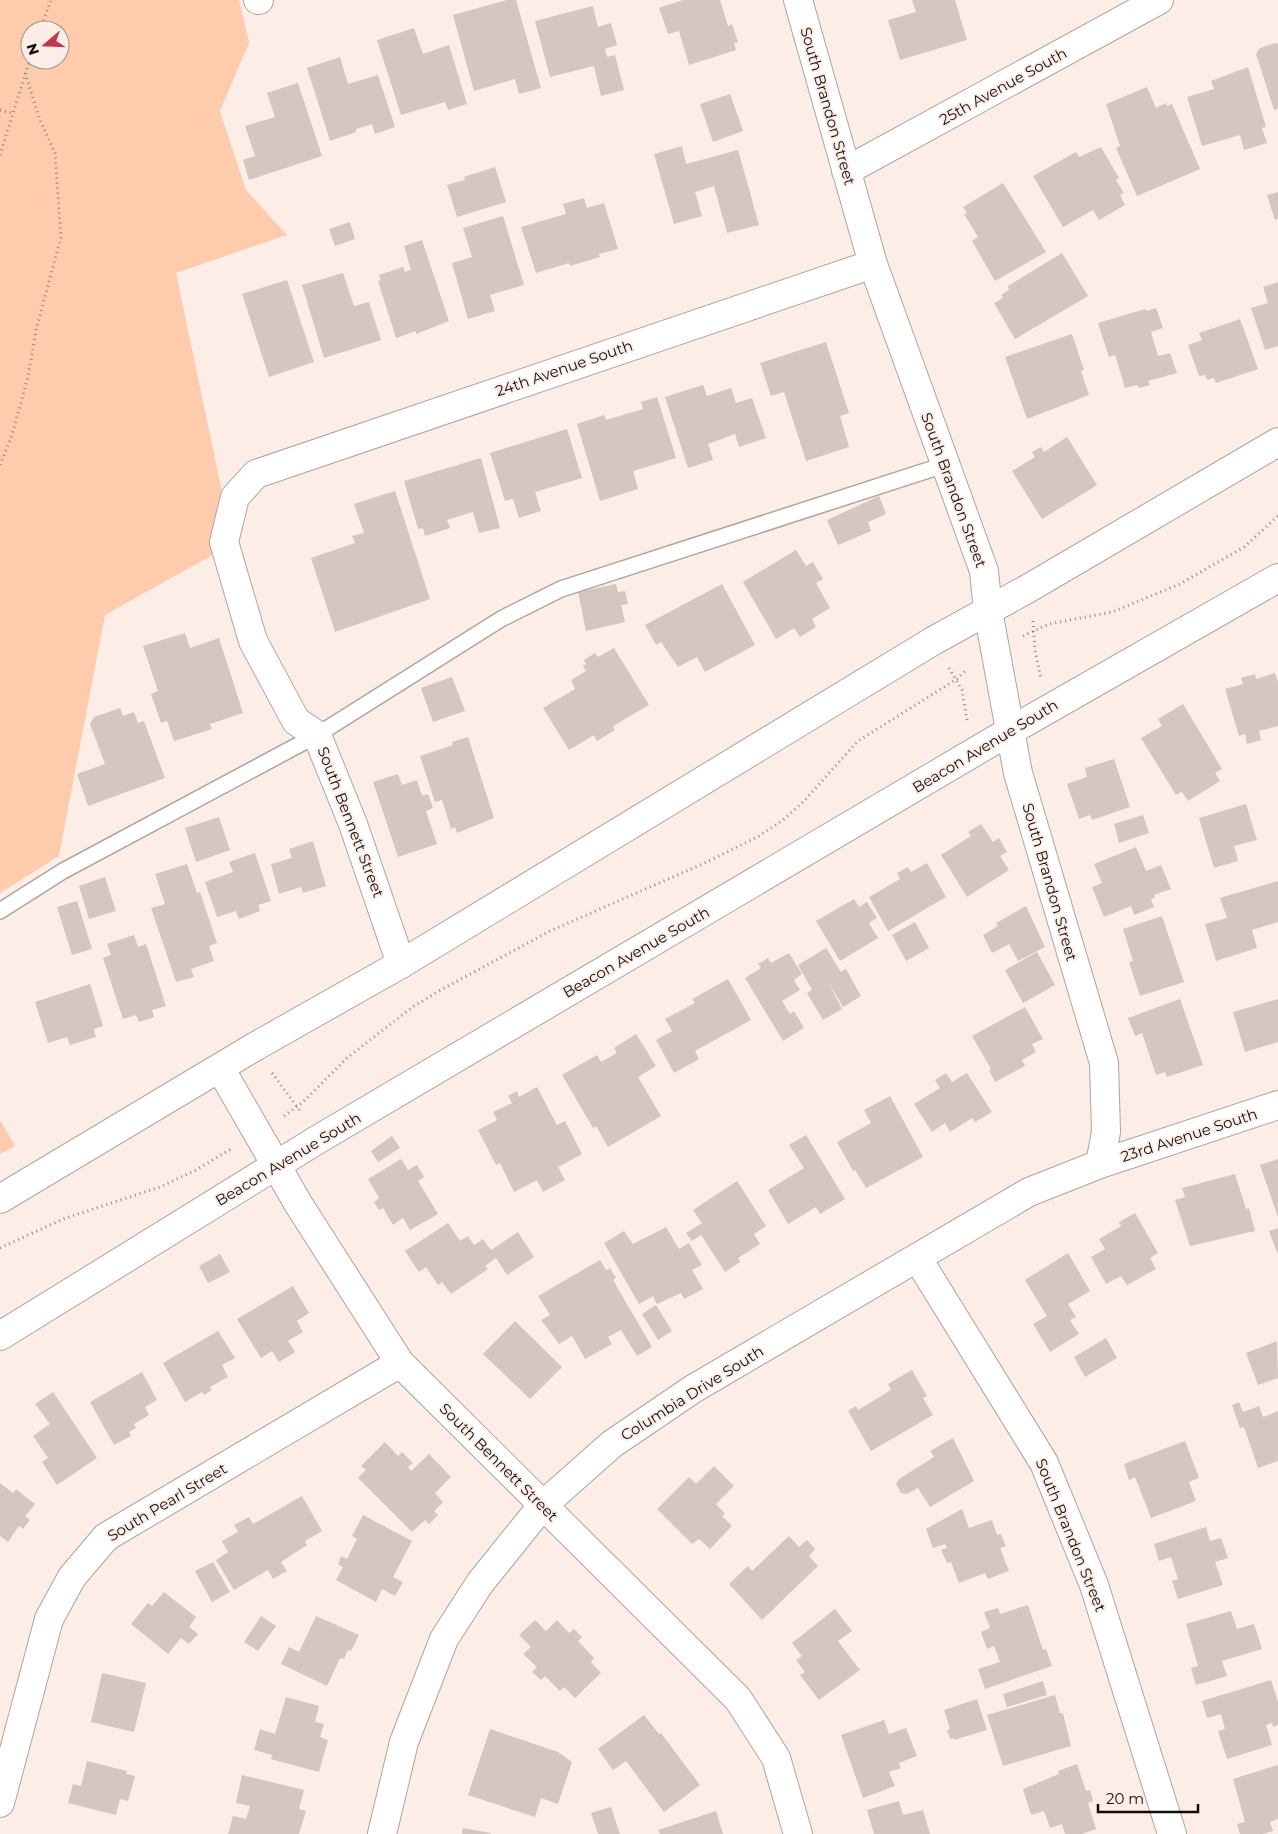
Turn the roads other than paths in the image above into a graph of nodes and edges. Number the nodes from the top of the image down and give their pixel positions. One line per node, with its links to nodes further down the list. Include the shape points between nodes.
1 (798, 0): 3 (street, South Brandon Street)
2 (1160, 0): 3 (street, 25th Avenue South)
3 (846, 171): 4 (street, South Brandon Street)
4 (873, 264): 6 (street, South Brandon Street); 7 (street, 24th Avenue South)
5 (1278, 442): 9 (street)
6 (944, 465): 9 (street, South Brandon Street, via 984,571); 11 (lane, via 562,589 501,619)
7 (256, 474): 11 (street, South Bennett Street, via 235,497 224,542 253,641 296,721)
8 (1278, 578): 10 (street, Beacon Avenue South)
9 (988, 611): 10 (street, South Brandon Street); 13 (street, via 933,641)
10 (1010, 731): 16 (street, South Brandon Street, via 1018,773 1104,1063 1106,1132); 17 (street, Beacon Avenue South)
11 (317, 735): 12 (lane, via 64,871); 13 (street, South Bennett Street, via 353,824)
12 (0, 911)
13 (402, 964): 14 (street)
14 (220, 1068): 17 (street, South Bennett Street); 18 (street)
15 (1278, 1105): 16 (street, 23rd Avenue South)
16 (1100, 1164): 19 (street, Columbia Drive South, via 1029,1192)
17 (276, 1166): 20 (street, Beacon Avenue South); 21 (street, South Bennett Street)
18 (0, 1199)
19 (918, 1259): 22 (street, Columbia Drive South, via 693,1389 612,1444); 26 (street, South Brandon Street, via 1044,1463 1094,1585)
20 (0, 1336)
21 (400, 1363): 22 (street, South Bennett Street); 23 (street, South Pearl Street, via 106,1537 72,1577 48,1619)
22 (542, 1506): 24 (street, Columbia Drive South, via 480,1583 444,1639 404,1742); 25 (street, South Bennett Street, via 738,1698 776,1758)
23 (0, 1803)
24 (382, 1834)
25 (798, 1834)
26 (1172, 1834)

